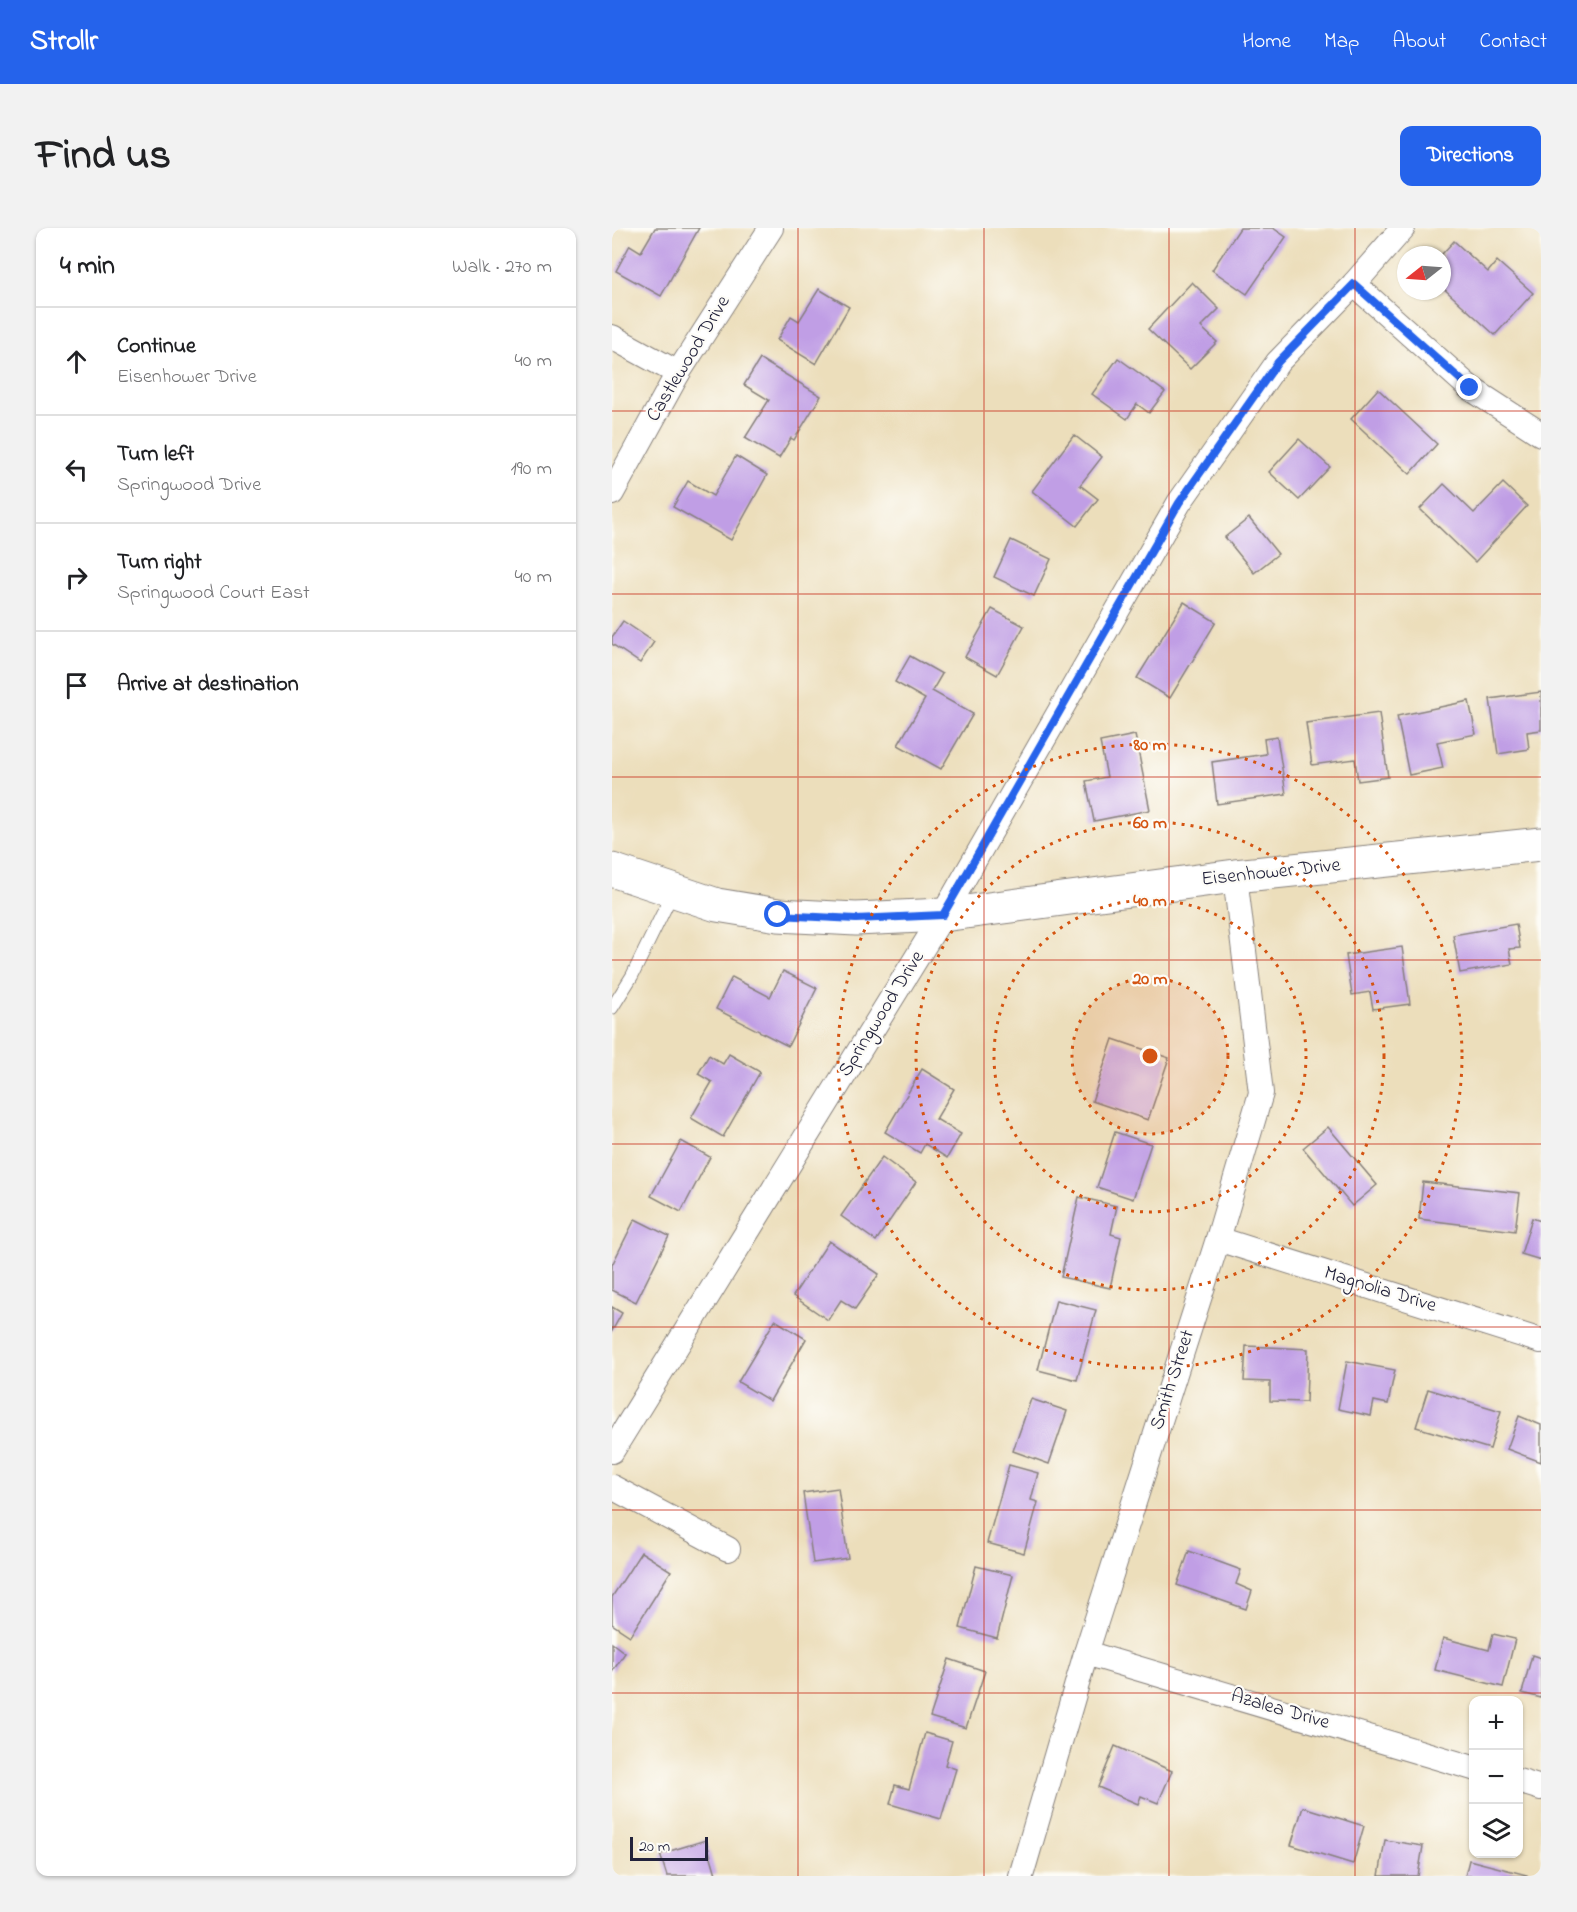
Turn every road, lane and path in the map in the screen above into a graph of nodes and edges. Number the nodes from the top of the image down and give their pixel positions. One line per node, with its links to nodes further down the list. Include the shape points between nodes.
1 (771, 228): 5 (street, Castlewood Drive)
2 (1403, 228): 3 (street, Springwood Drive)
3 (1354, 284): 6 (street, via 1470,388); 12 (street, Springwood Drive, via 1278,362 1179,503)
4 (612, 337): 5 (street)
5 (678, 373): 7 (street, Castlewood Drive)
6 (1541, 434)
7 (612, 493)
8 (1541, 844): 10 (street, Eisenhower Drive)
9 (612, 870): 11 (street, Eisenhower Drive)
10 (1235, 876): 12 (street, Eisenhower Drive); 14 (street, Smith Street, via 1261,1093)
11 (674, 891): 12 (street, Eisenhower Drive, via 717,905 778,915 856,919); 13 (lane)
12 (943, 915): 16 (street, Springwood Drive)
13 (612, 1008)
14 (1218, 1239): 15 (street, Magnolia Drive); 19 (street, Smith Street)
15 (1541, 1341)
16 (612, 1450)
17 (612, 1487): 18 (street)
18 (728, 1549)
19 (1086, 1653): 20 (street, Azalea Drive); 23 (street, Smith Street)
20 (1469, 1767)
21 (1523, 1783): 22 (street)
22 (1541, 1788)
23 (1021, 1876)

